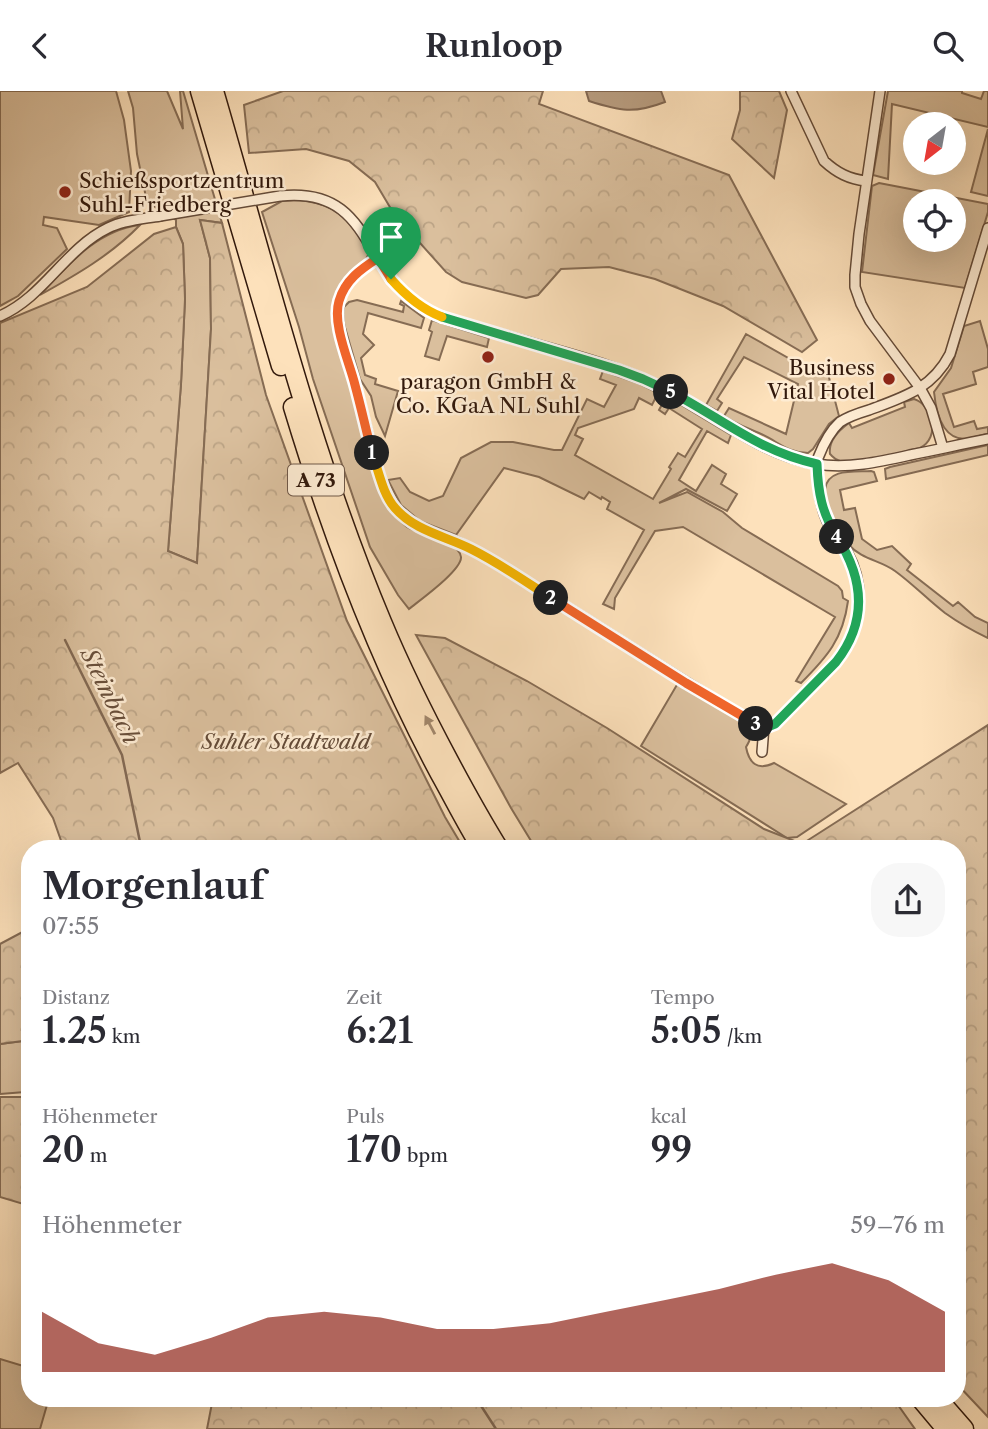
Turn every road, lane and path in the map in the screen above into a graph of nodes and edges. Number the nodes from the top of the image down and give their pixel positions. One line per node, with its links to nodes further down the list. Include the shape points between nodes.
1 (200, 91): 15 (highway, A 73, via 334,537 412,721)
2 (214, 91): 16 (highway, A 73, one-way to 2, via 424,714 348,533 298,383)
3 (791, 91): 5 (street, via 824,161 848,178)
4 (880, 91): 5 (street)
5 (866, 181): 9 (street, via 855,287 870,321)
6 (988, 229): 9 (street, via 950,354 935,377)
7 (378, 258): 8 (street, bridge, via 339,207 316,197 280,196 110,227 79,248 33,295); 12 (street, via 401,291 430,312 643,379 768,448); 13 (street, via 350,279 337,312 372,453 393,506 413,524 474,550 686,683)
8 (0, 316)
9 (920, 388): 11 (street); 12 (street, via 838,424)
10 (988, 439): 11 (street)
11 (943, 448): 12 (street, via 854,466)
12 (817, 464): 13 (street, via 822,507 855,573 857,621 836,662 775,724)
13 (764, 726): 14 (street)
14 (762, 752)
15 (477, 840)
16 (493, 840)
17 (928, 1407): 19 (highway)
18 (945, 1407): 20 (highway)
19 (946, 1429)
20 (964, 1429)

